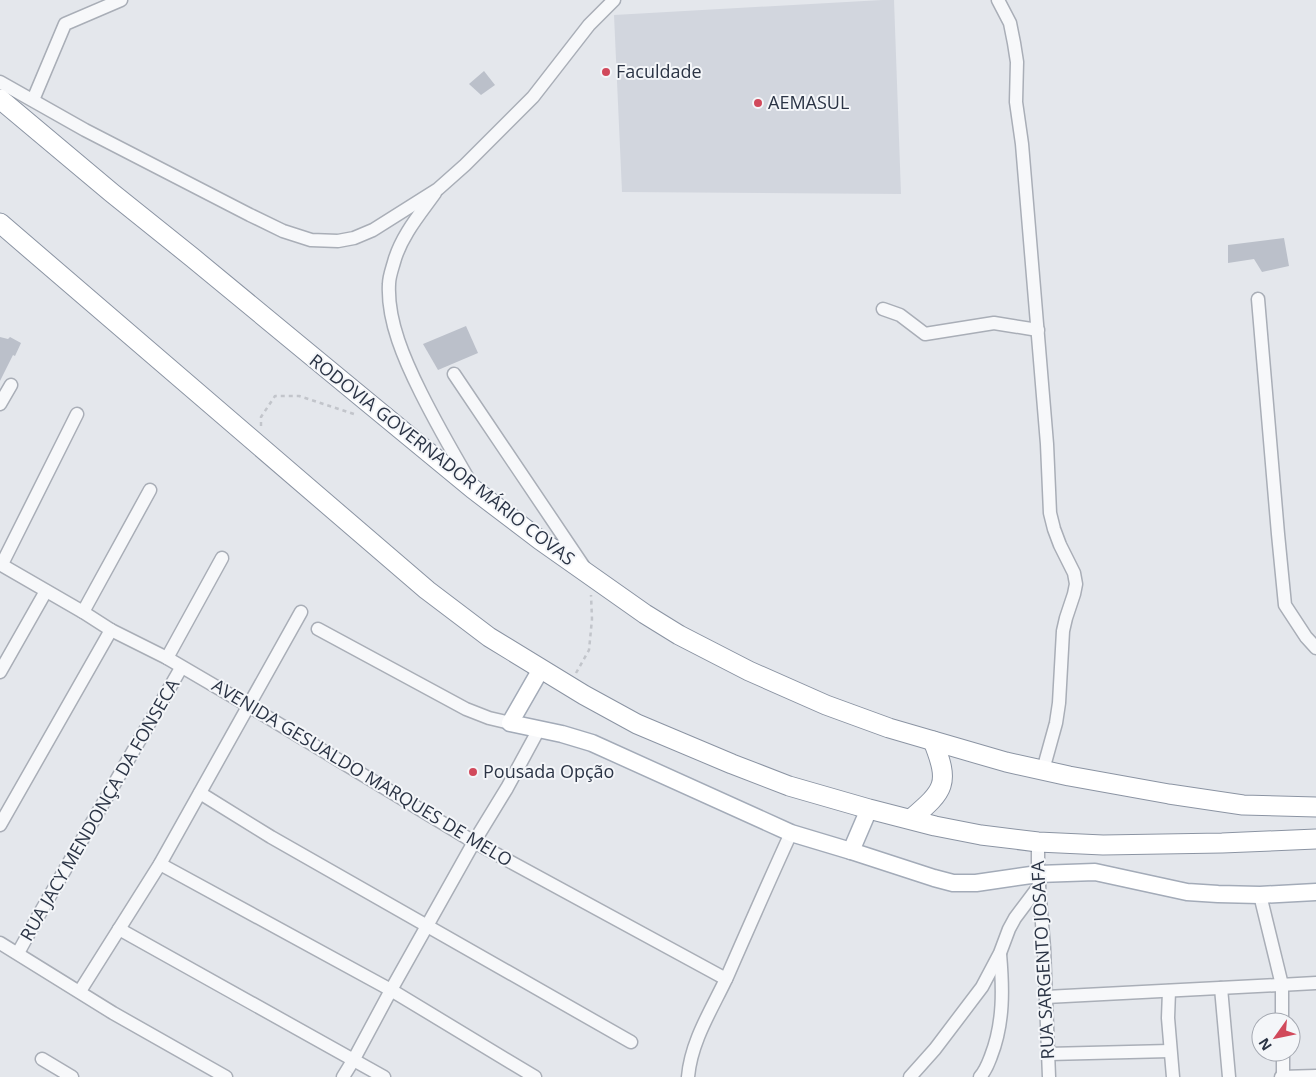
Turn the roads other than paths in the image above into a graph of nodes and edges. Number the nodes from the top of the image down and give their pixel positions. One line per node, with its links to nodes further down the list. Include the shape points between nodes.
1 (121, 0): 6 (street, via 65,24)
2 (614, 0): 7 (street, via 589,25 533,97)
3 (998, 0): 11 (street, via 1010,23 1017,62 1016,102)
4 (0, 82): 6 (street)
5 (0, 99): 16 (highway, RODOVIA GOVERNADOR MÁRIO COVAS)
6 (33, 100): 7 (street, via 250,216 310,240 354,238 373,230)
7 (438, 189): 16 (street, via 405,236 389,284 390,300 399,344 436,422)
8 (0, 223): 29 (highway, via 428,590 490,637)
9 (1258, 299): 26 (street, via 1285,605)
10 (883, 309): 11 (street, via 900,315 925,334 994,323)
11 (1038, 330): 35 (street, via 1050,513 1076,584 1064,631 1056,723)
12 (454, 374): 20 (street)
13 (11, 385): 14 (street)
14 (0, 404)
15 (78, 414): 19 (street)
16 (473, 489): 20 (highway, RODOVIA GOVERNADOR MÁRIO COVAS)
17 (150, 490): 22 (street)
18 (222, 558): 27 (street)
19 (1, 564): 21 (street, AVENIDA GESUALDO MARQUES DE MELO)
20 (590, 576): 34 (highway, RODOVIA GOVERNADOR MÁRIO COVAS, via 679,635 748,671 826,705)
21 (46, 591): 22 (street, AVENIDA GESUALDO MARQUES DE MELO); 30 (street)
22 (84, 612): 24 (street, AVENIDA GESUALDO MARQUES DE MELO)
23 (301, 612): 31 (street)
24 (111, 630): 27 (street, AVENIDA GESUALDO MARQUES DE MELO); 40 (street)
25 (318, 630): 32 (street, via 466,709)
26 (1316, 648)
27 (167, 658): 28 (street, AVENIDA GESUALDO MARQUES DE MELO)
28 (181, 668): 31 (street, AVENIDA GESUALDO MARQUES DE MELO); 53 (street, RUA JACY MENDONÇA DA FONSECA)
29 (541, 669): 32 (main road); 38 (highway, via 637,724 789,786)
30 (0, 672)
31 (249, 706): 36 (street); 43 (street, AVENIDA GESUALDO MARQUES DE MELO)
32 (510, 723): 33 (main road)
33 (540, 729): 41 (main road, via 592,743); 43 (street)
34 (933, 741): 35 (highway, RODOVIA GOVERNADOR MÁRIO COVAS); 39 (highway, via 941,762 942,785 928,805)
35 (1043, 770): 37 (highway, RODOVIA GOVERNADOR MÁRIO COVAS, via 1242,805)
36 (200, 793): 46 (street); 50 (street)
37 (1316, 807)
38 (869, 809): 39 (highway); 45 (main road)
39 (911, 819): 44 (highway, via 981,835)
40 (0, 825)
41 (791, 833): 45 (main road); 55 (street)
42 (1316, 839): 44 (highway, via 1103,845)
43 (474, 842): 50 (street); 55 (street, AVENIDA GESUALDO MARQUES DE MELO)
44 (1038, 842): 47 (street, RUA SARGENTO JOSAFA)
45 (851, 851): 47 (main road, via 953,883)
46 (160, 864): 51 (street); 59 (street)
47 (1039, 880): 49 (main road, via 1095,872 1187,892); 54 (street, via 1009,929); 62 (street, RUA SARGENTO JOSAFA)
48 (1316, 892): 49 (main road)
49 (1260, 894): 57 (street)
50 (427, 925): 59 (street); 64 (street)
51 (119, 929): 61 (street); 68 (street)
52 (0, 943): 53 (street)
53 (18, 953): 61 (street)
54 (1000, 953): 77 (street, via 982,987); 78 (street, via 1003,997 1000,1022 994,1049)
55 (726, 979): 76 (street, via 696,1044)
56 (1316, 983): 57 (street)
57 (1282, 985): 58 (street); 63 (street)
58 (1221, 988): 60 (street); 81 (street)
59 (391, 990): 68 (street); 75 (street)
60 (1169, 991): 62 (street); 65 (street)
61 (80, 992): 72 (street)
62 (1046, 997): 66 (street, RUA SARGENTO JOSAFA)
63 (1282, 1012)
64 (631, 1042)
65 (1170, 1051): 66 (street); 80 (street)
66 (1048, 1054): 79 (street, RUA SARGENTO JOSAFA)
67 (42, 1059): 71 (street)
68 (354, 1059): 73 (street); 74 (street)
69 (1282, 1062): 82 (street)
70 (1316, 1076): 82 (street)
71 (72, 1077)
72 (226, 1077)
73 (343, 1077)
74 (384, 1077)
75 (536, 1077)
76 (688, 1077)
77 (910, 1077)
78 (980, 1077)
79 (1049, 1077)
80 (1173, 1077)
81 (1229, 1077)
82 (1282, 1077)

